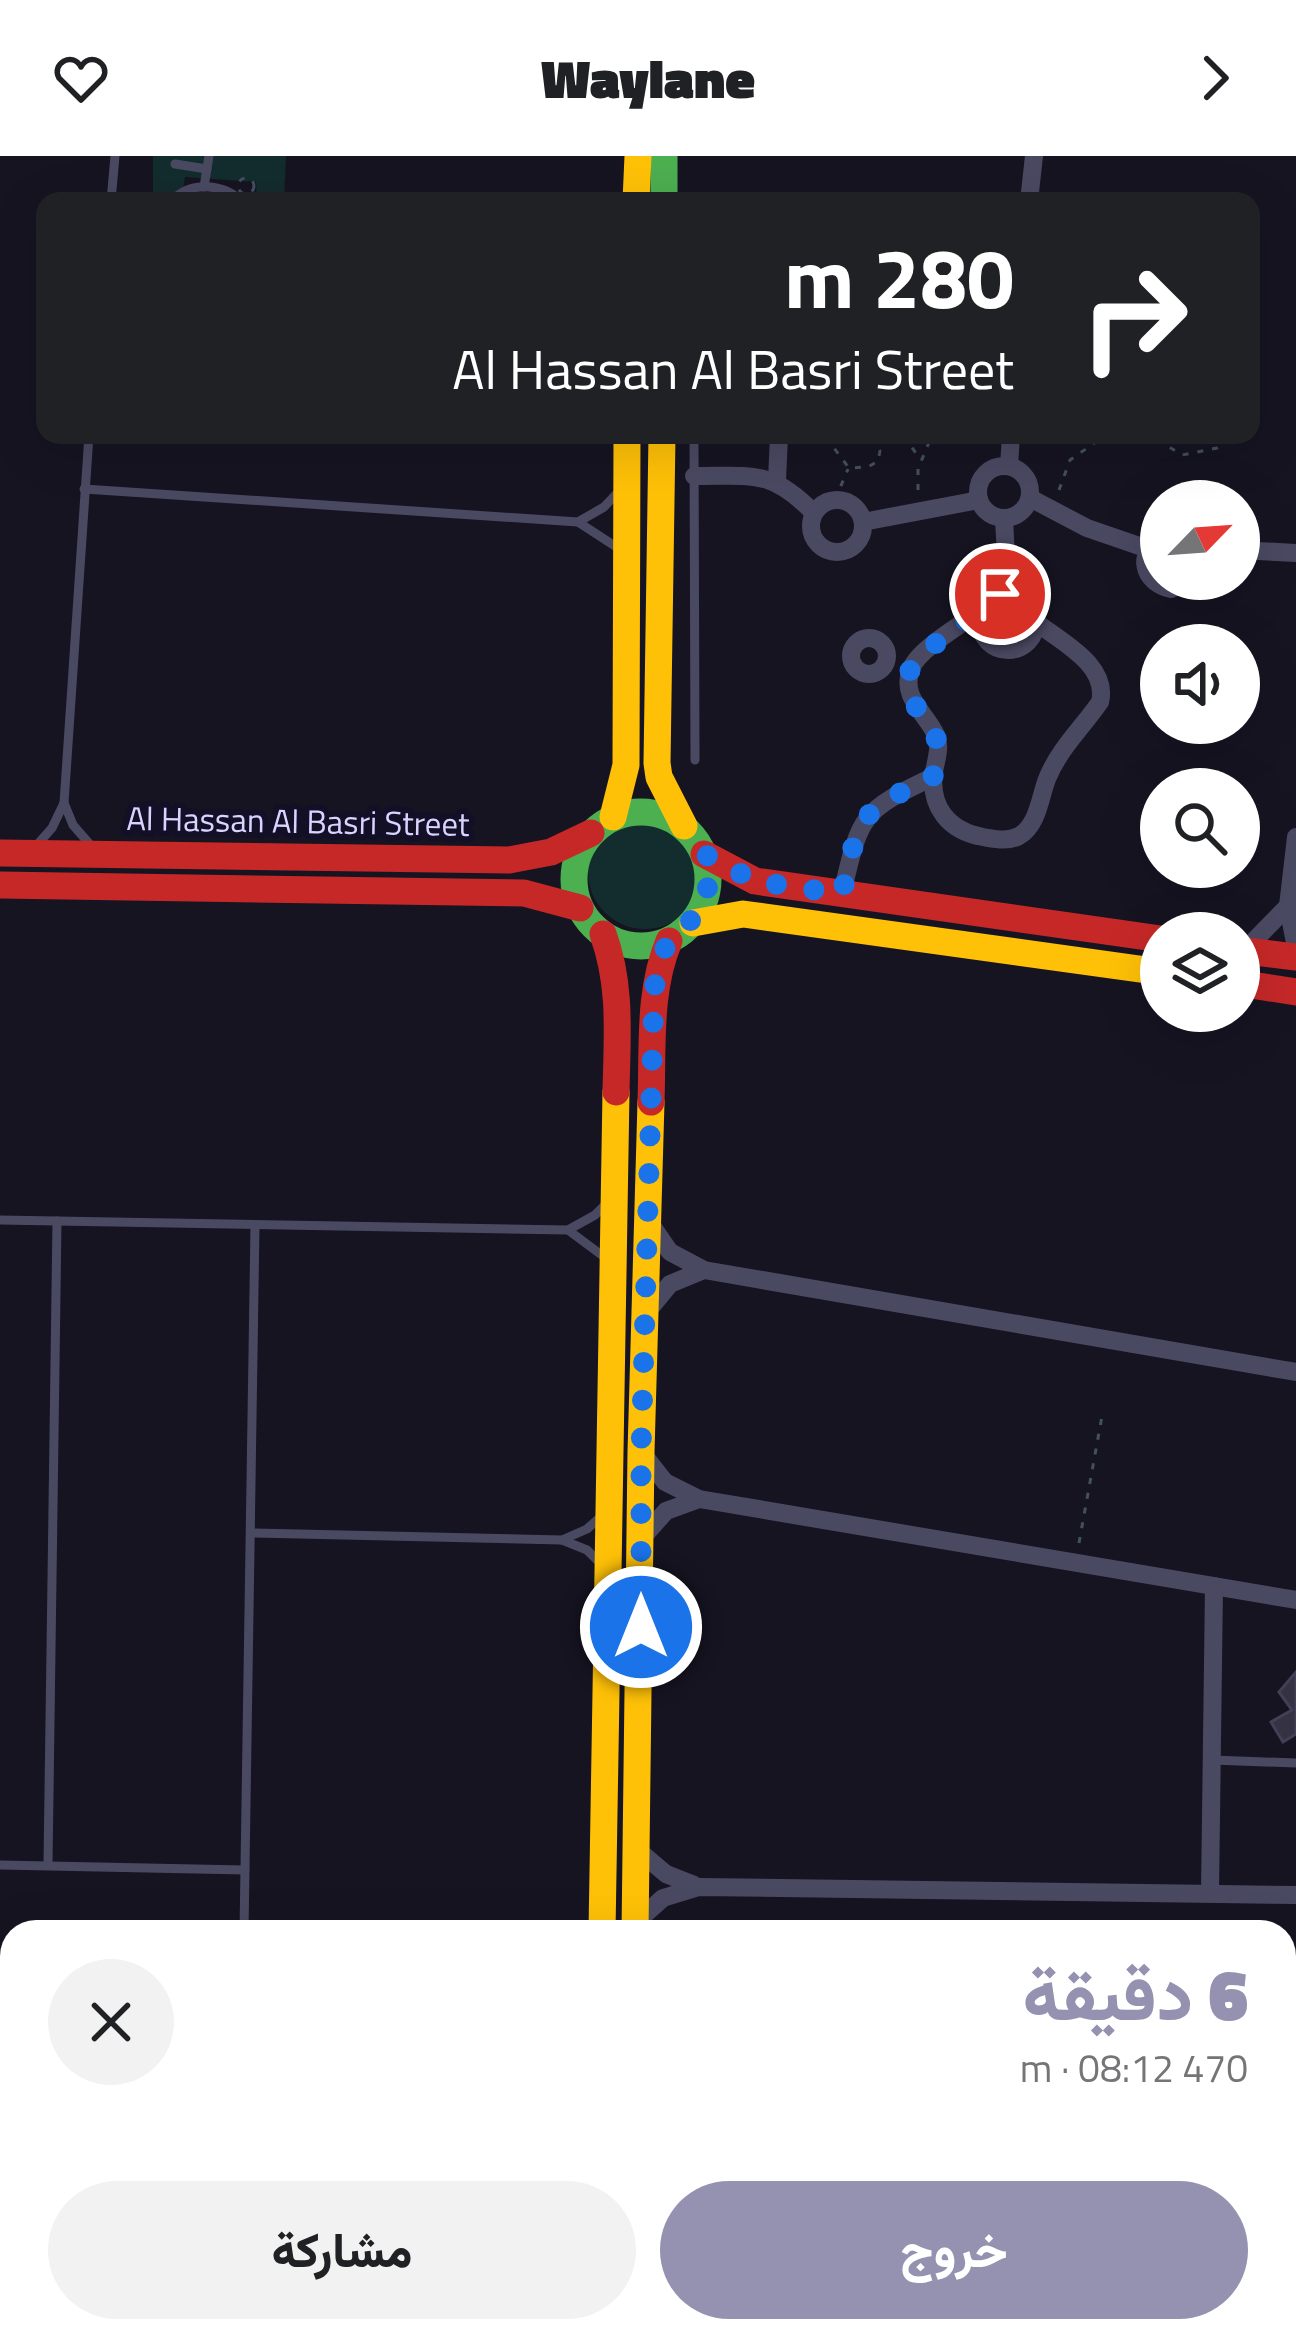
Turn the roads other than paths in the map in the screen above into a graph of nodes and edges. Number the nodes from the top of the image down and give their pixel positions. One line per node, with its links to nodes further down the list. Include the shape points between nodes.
1 (115, 156): 9 (lane)
2 (209, 156): 7 (lane)
3 (638, 156): 12 (street)
4 (664, 156): 13 (street)
5 (1034, 156): 14 (street)
6 (175, 164): 7 (lane)
7 (207, 169): 8 (lane)
8 (204, 187): 10 (lane); 11 (lane)
9 (112, 192)
10 (181, 192)
11 (230, 192)
12 (636, 192)
13 (664, 192)
14 (1030, 192)
15 (88, 444): 26 (lane)
16 (627, 444): 25 (street)
17 (662, 444): 22 (street)
18 (694, 444): 23 (lane)
19 (778, 444): 24 (street)
20 (1010, 444): 21 (street)
21 (1009, 466): 27 (street, via 1026,478); 28 (street, via 984,475)
22 (662, 475): 23 (lane); 46 (street, via 656,763)
23 (694, 476): 24 (street); 42 (lane)
24 (777, 481): 29 (street)
25 (626, 484): 31 (lane); 35 (street)
26 (84, 489): 31 (lane); 44 (lane)
27 (1030, 498): 30 (street); 33 (street, via 1087,528)
28 (979, 500): 30 (street); 32 (street)
29 (814, 513): 32 (street, via 836,500 854,505); 32 (street, via 814,539 836,553 859,541)
30 (1004, 519): 37 (street)
31 (578, 522): 35 (lane)
32 (863, 522)
33 (1140, 540)
34 (1260, 551): 36 (street)
35 (625, 553): 45 (street, via 626,765)
36 (1296, 553)
37 (1008, 593): 38 (street); 39 (street, via 1031,605)
38 (982, 610): 39 (street, via 985,640 1002,650 1022,647); 41 (street)
39 (1036, 622): 43 (street, via 1096,672 1102,692 1054,764 1029,827 1006,840 955,828 941,814)
40 (887, 649): 41 (street)
41 (921, 655): 43 (street, via 908,685 935,734)
42 (694, 760)
43 (933, 777): 52 (street, via 872,809)
44 (64, 803): 48 (lane, via 52,828); 49 (lane)
45 (602, 825): 46 (street, via 650,812); 49 (street, Al Hassan Al Basri Street, via 550,852 509,860); 54 (street, via 574,869)
46 (684, 826): 50 (street)
47 (1296, 837): 53 (street)
48 (14, 853): 49 (street, Al Hassan Al Basri Street)
49 (100, 854)
50 (704, 854): 52 (street, via 755,881); 55 (street, via 708,890)
51 (0, 885): 54 (street, Al Hassan Al Basri Street, via 512,892)
52 (842, 894): 58 (street)
53 (1288, 906): 56 (street); 60 (street)
54 (580, 908): 57 (street)
55 (693, 923): 59 (street); 63 (street, via 743,914)
56 (1260, 933)
57 (603, 934): 59 (street, via 635,946); 66 (street, via 618,994)
58 (1140, 936)
59 (669, 940): 68 (street, via 654,995)
60 (1296, 948)
61 (1260, 952): 62 (street)
62 (1296, 957)
63 (1140, 969)
64 (1260, 986): 65 (street)
65 (1296, 992)
66 (616, 1192): 71 (lane); 72 (street)
67 (0, 1220): 69 (lane)
68 (648, 1220): 73 (street, via 670,1252); 74 (street)
69 (57, 1221): 70 (lane); 88 (lane)
70 (256, 1226): 71 (lane); 79 (lane)
71 (568, 1230): 72 (lane)
72 (615, 1269): 78 (street)
73 (704, 1270): 74 (street, via 670,1284); 75 (street)
74 (647, 1312): 76 (street)
75 (1296, 1372)
76 (641, 1453): 77 (street, via 665,1482); 80 (street)
77 (698, 1499): 80 (street, via 666,1511); 83 (street)
78 (607, 1512): 81 (lane); 82 (street)
79 (253, 1533): 81 (lane); 90 (lane)
80 (642, 1538): 87 (street)
81 (562, 1540): 82 (lane)
82 (605, 1569): 95 (street)
83 (1214, 1586): 84 (street); 85 (street)
84 (1296, 1600)
85 (1211, 1760): 86 (lane); 92 (street)
86 (1296, 1763)
87 (639, 1851): 91 (street); 96 (street)
88 (48, 1864): 89 (lane); 90 (lane)
89 (0, 1865)
90 (245, 1870): 94 (lane)
91 (699, 1887): 92 (street); 97 (street, via 663,1898)
92 (1210, 1893): 93 (street)
93 (1296, 1895)
94 (244, 1920)
95 (602, 1920)
96 (635, 1920)
97 (642, 1920)

